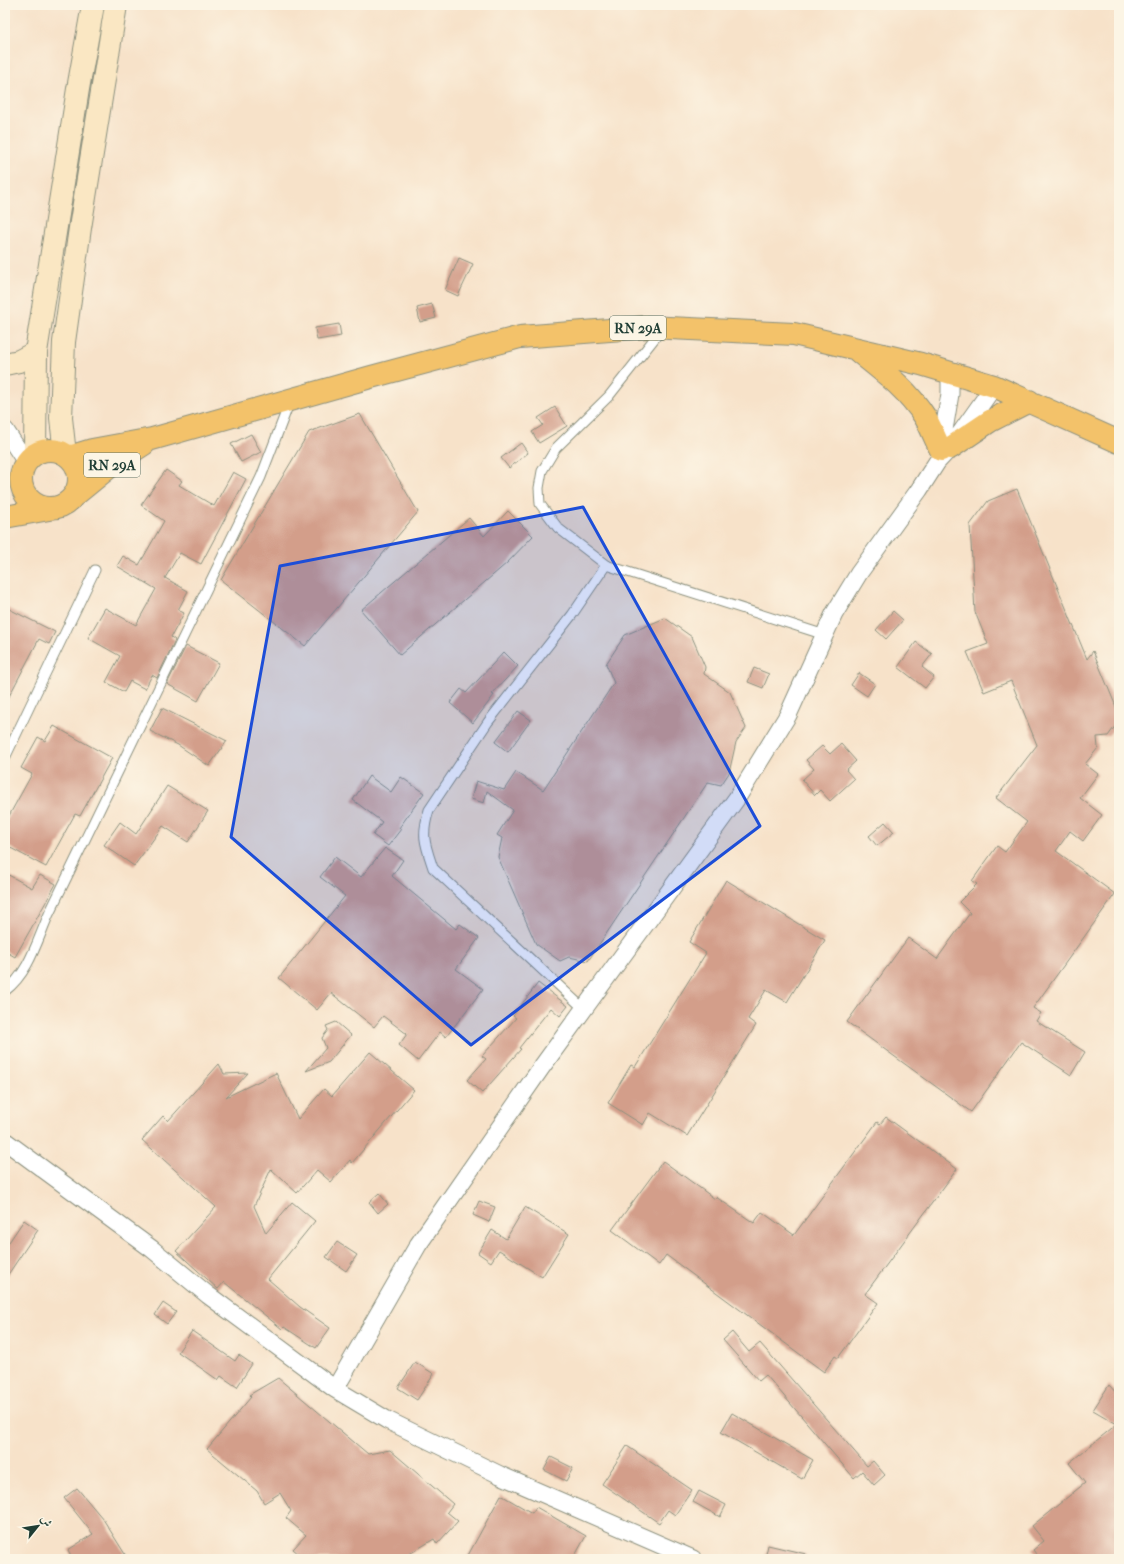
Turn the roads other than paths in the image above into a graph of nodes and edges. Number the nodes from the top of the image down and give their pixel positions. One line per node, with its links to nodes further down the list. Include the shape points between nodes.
1 (93, 5): 5 (street)
2 (116, 5): 15 (street, via 64,342 62,418)
3 (663, 328): 4 (main road, RN 29A, via 794,334); 9 (main road, RN 29A, via 520,337); 20 (lane, via 609,396 556,448 542,471 540,504 558,528)
4 (854, 348): 7 (main road, RN 29A); 14 (main road, via 907,392 925,418)
5 (36, 352): 6 (street, via 19,361); 16 (street)
6 (5, 364)
7 (950, 372): 8 (main road, RN 29A); 14 (street)
8 (994, 386): 10 (main road, RN 29A); 14 (street)
9 (290, 400): 12 (main road, RN 29A); 24 (lane, via 260,477 23,973 15,984)
10 (1029, 401): 13 (main road, RN 29A); 14 (main road, via 990,422)
11 (5, 430): 16 (street)
12 (152, 439): 15 (main road, RN 29A); 17 (main road, RN 29A, via 113,464)
13 (1119, 442)
14 (943, 453): 22 (street, via 860,573 834,614)
15 (67, 455): 16 (main road, via 55,450 44,450); 17 (main road, via 76,465 79,475 79,486)
16 (22, 468): 18 (main road, via 24,493 30,501)
17 (75, 495): 18 (main road, via 68,503)
18 (49, 509): 19 (main road)
19 (5, 518)
20 (606, 565): 22 (lane); 25 (lane, via 572,614 488,722 429,810 424,826 424,842 433,868)
21 (95, 570): 23 (lane)
22 (825, 635): 25 (street, via 788,715 737,798)
23 (5, 758)
24 (5, 991)
25 (584, 1009): 27 (street, via 418,1245)
26 (5, 1141): 27 (street, via 152,1249 208,1295)
27 (336, 1388): 28 (street, via 388,1420 500,1476)
28 (693, 1559)

